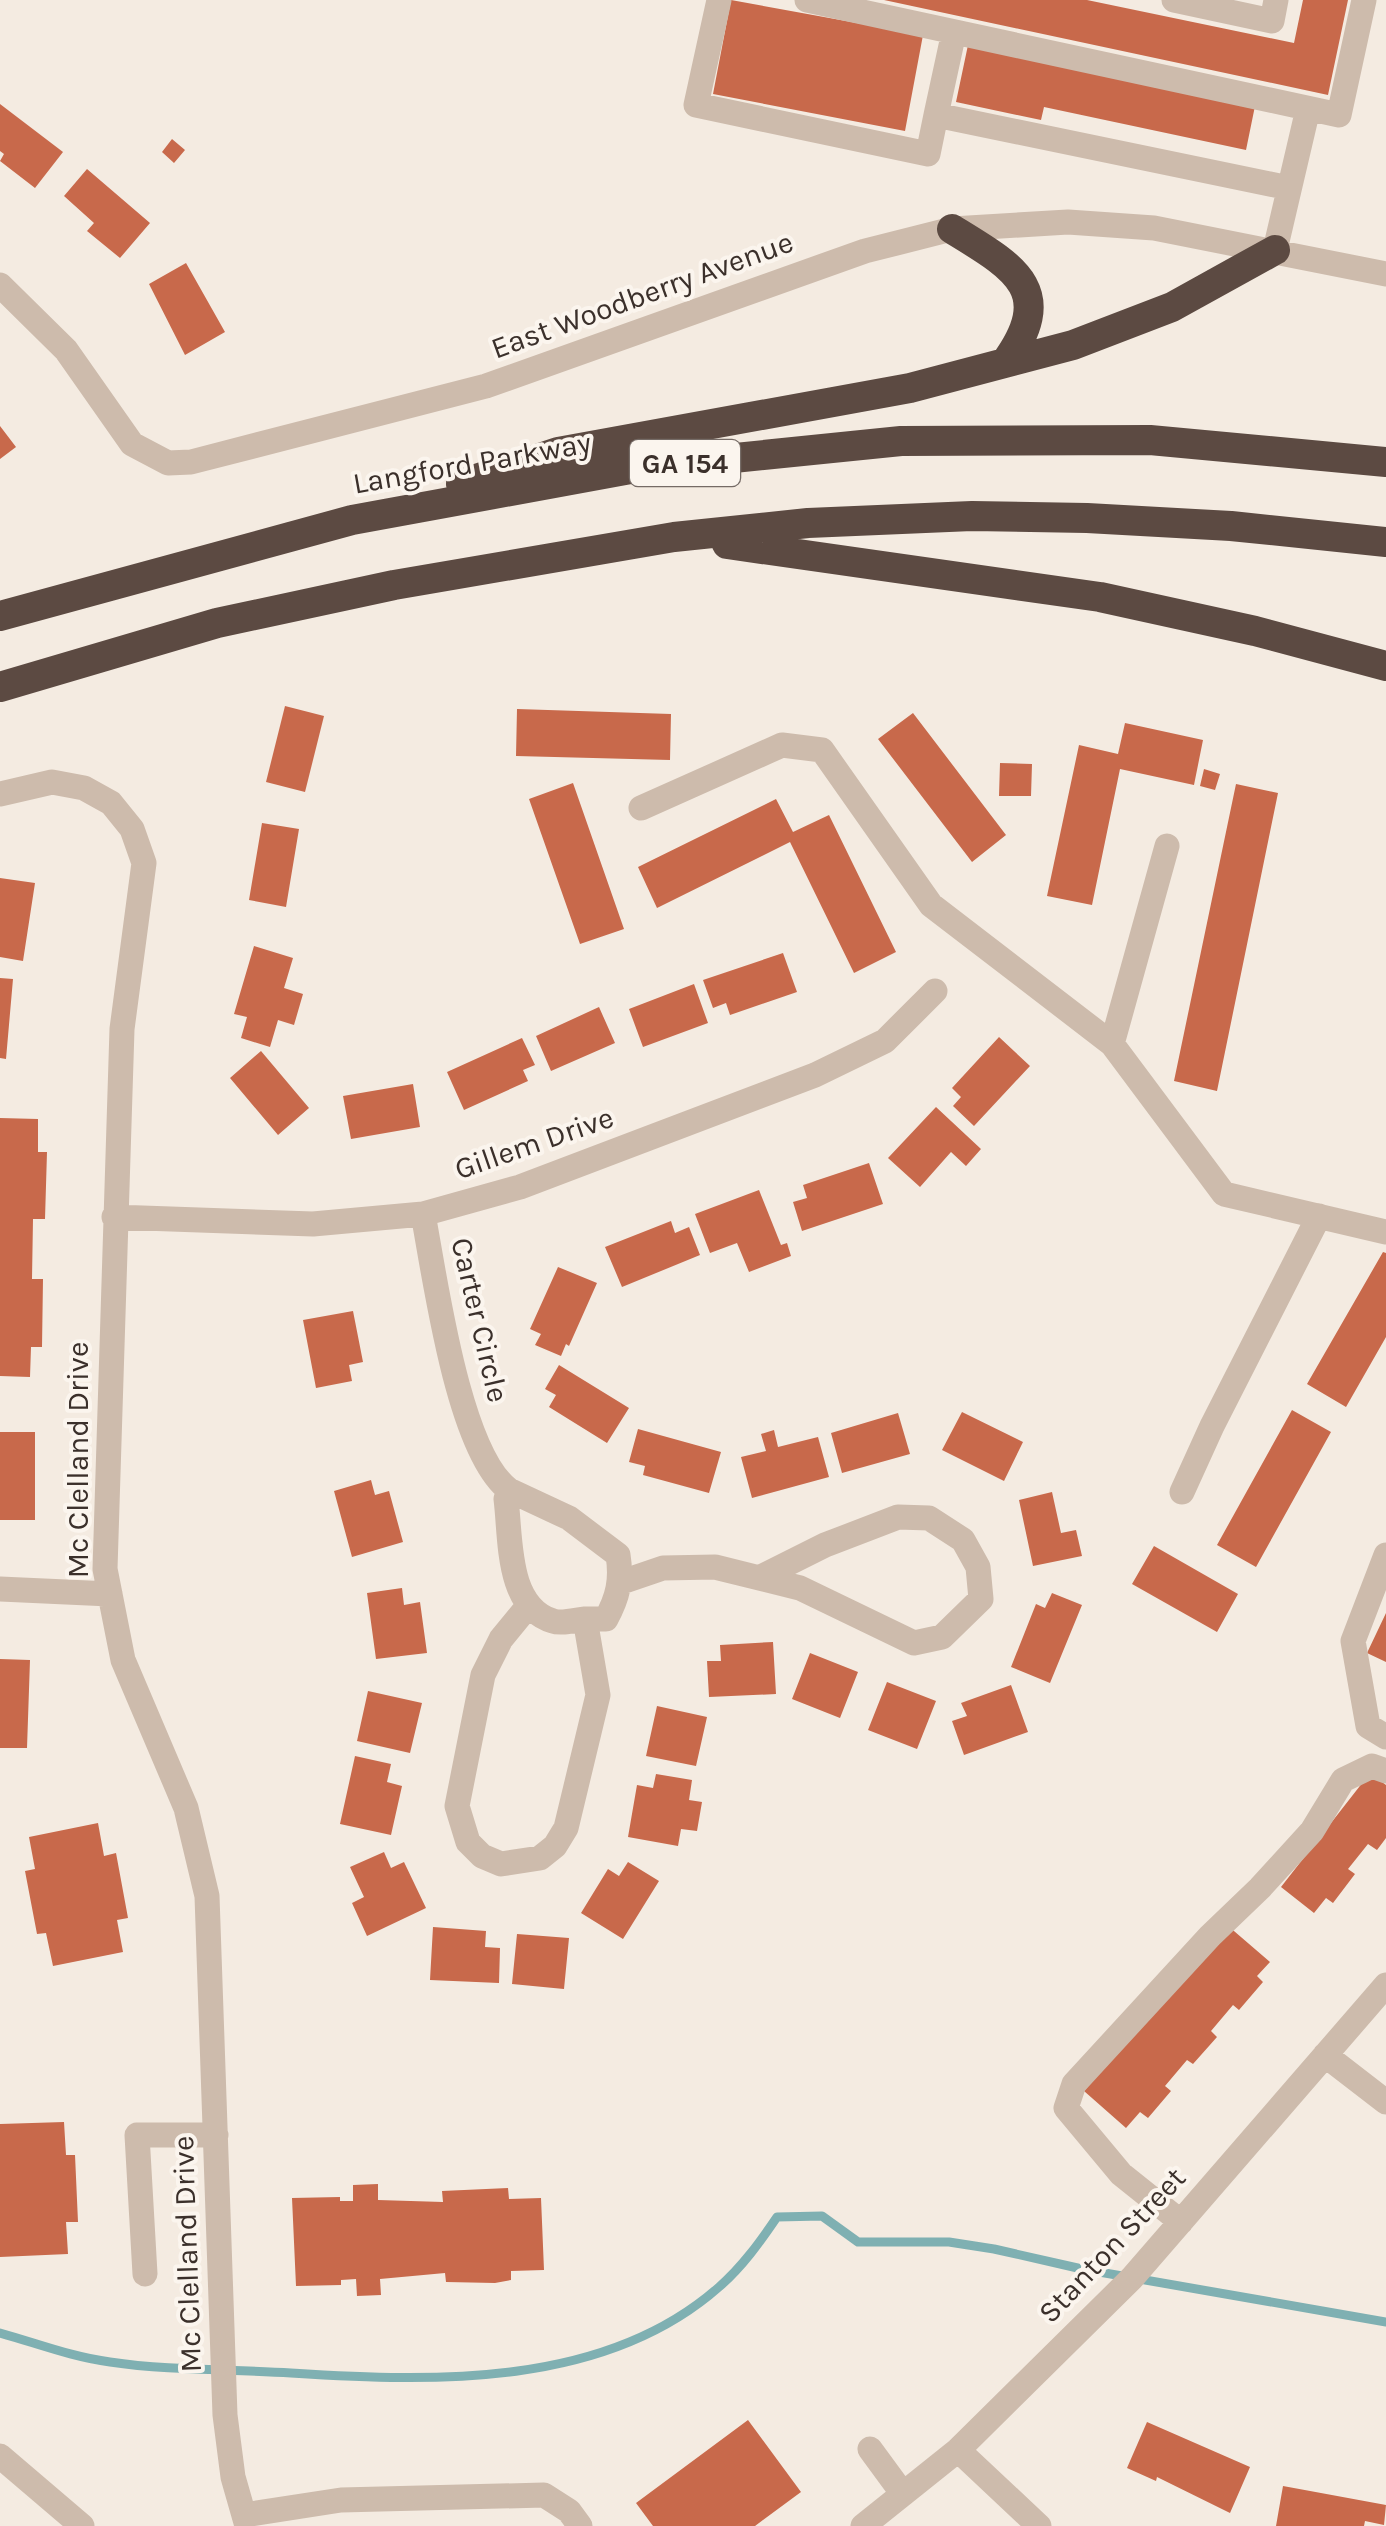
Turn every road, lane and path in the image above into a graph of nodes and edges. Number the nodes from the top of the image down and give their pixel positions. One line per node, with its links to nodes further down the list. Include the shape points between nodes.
1 (719, 0): 8 (street, via 696,105 928,154)
2 (806, 0): 6 (street)
3 (1174, 0): 4 (street, via 1272,21)
4 (1276, 0)
5 (1364, 0): 7 (street, via 1340,115)
6 (954, 32): 7 (street); 8 (street)
7 (1308, 108): 9 (street)
8 (936, 115): 9 (street)
9 (1289, 188): 11 (street)
10 (952, 228): 11 (street, East Woodberry Avenue, via 1085,223); 13 (street, East Woodberry Avenue, via 865,250 486,386 168,463 132,444 66,350); 14 (highway, via 1025,285 1026,328)
11 (1275, 250): 12 (street, East Woodberry Avenue); 14 (highway, via 1172,307)
12 (1386, 274)
13 (0, 285)
14 (1005, 363): 16 (highway, via 910,388 558,452)
15 (1386, 462): 16 (highway, Langford Parkway / GA 154, via 1150,440 901,441 636,468)
16 (352, 520): 19 (highway, Langford Parkway / GA 154)
17 (674, 537): 18 (highway, GA 154, via 972,516 1231,526); 20 (highway, via 1100,597); 21 (highway, GA 154, via 217,623)
18 (1386, 542)
19 (0, 616)
20 (1386, 666)
21 (0, 687)
22 (0, 794): 29 (street, Mc Clelland Drive, via 52,782 84,788 111,804 132,829 144,863 122,1029)
23 (642, 808): 26 (street, via 782,745 822,750 932,905)
24 (1167, 846): 26 (street)
25 (935, 991): 27 (street, Gillem Drive, via 884,1041 815,1074 520,1187)
26 (1112, 1044): 28 (street, via 1224,1194)
27 (423, 1214): 29 (street, Gillem Drive, via 314,1224); 31 (street, Carter Circle, via 459,1396 479,1447)
28 (1319, 1216): 30 (street); 32 (street)
29 (114, 1217): 37 (street, Mc Clelland Drive, via 105,1569)
30 (1386, 1232)
31 (508, 1490): 35 (street, via 569,1518 618,1556); 38 (street, via 517,1583)
32 (1182, 1492)
33 (1386, 1555): 40 (street, via 1352,1641 1368,1726)
34 (759, 1578): 34 (street, via 800,1588 914,1643 942,1637 981,1599 978,1567 963,1540 929,1518 898,1517); 35 (street, via 714,1567 662,1568)
35 (619, 1583): 39 (street, via 606,1618)
36 (0, 1588): 37 (street)
37 (110, 1594): 45 (street, Mc Clelland Drive, via 124,1660 186,1808 207,1896)
38 (528, 1606): 39 (street, via 554,1622); 39 (street, via 500,1639 483,1675 457,1806 468,1842 501,1864 540,1858 566,1828 598,1695)
39 (585, 1619)
40 (1386, 1737)
41 (1386, 1771): 46 (street, via 1372,1766 1344,1780 1312,1831 1074,2084 1066,2108 1121,2174)
42 (1386, 1985): 43 (street, Stanton Street)
43 (1325, 2055): 44 (street); 46 (street, Stanton Street)
44 (1386, 2102)
45 (216, 2135): 47 (street, via 137,2135); 52 (street, Mc Clelland Drive, via 226,2415)
46 (1181, 2222): 49 (street, Stanton Street)
47 (145, 2274)
48 (870, 2450): 51 (street)
49 (958, 2450): 51 (street, Stanton Street); 56 (street)
50 (0, 2456): 53 (street)
51 (903, 2494): 55 (street, Stanton Street)
52 (246, 2521): 54 (street, via 341,2500 544,2495)
53 (82, 2526)
54 (580, 2526)
55 (863, 2526)
56 (1039, 2526)

